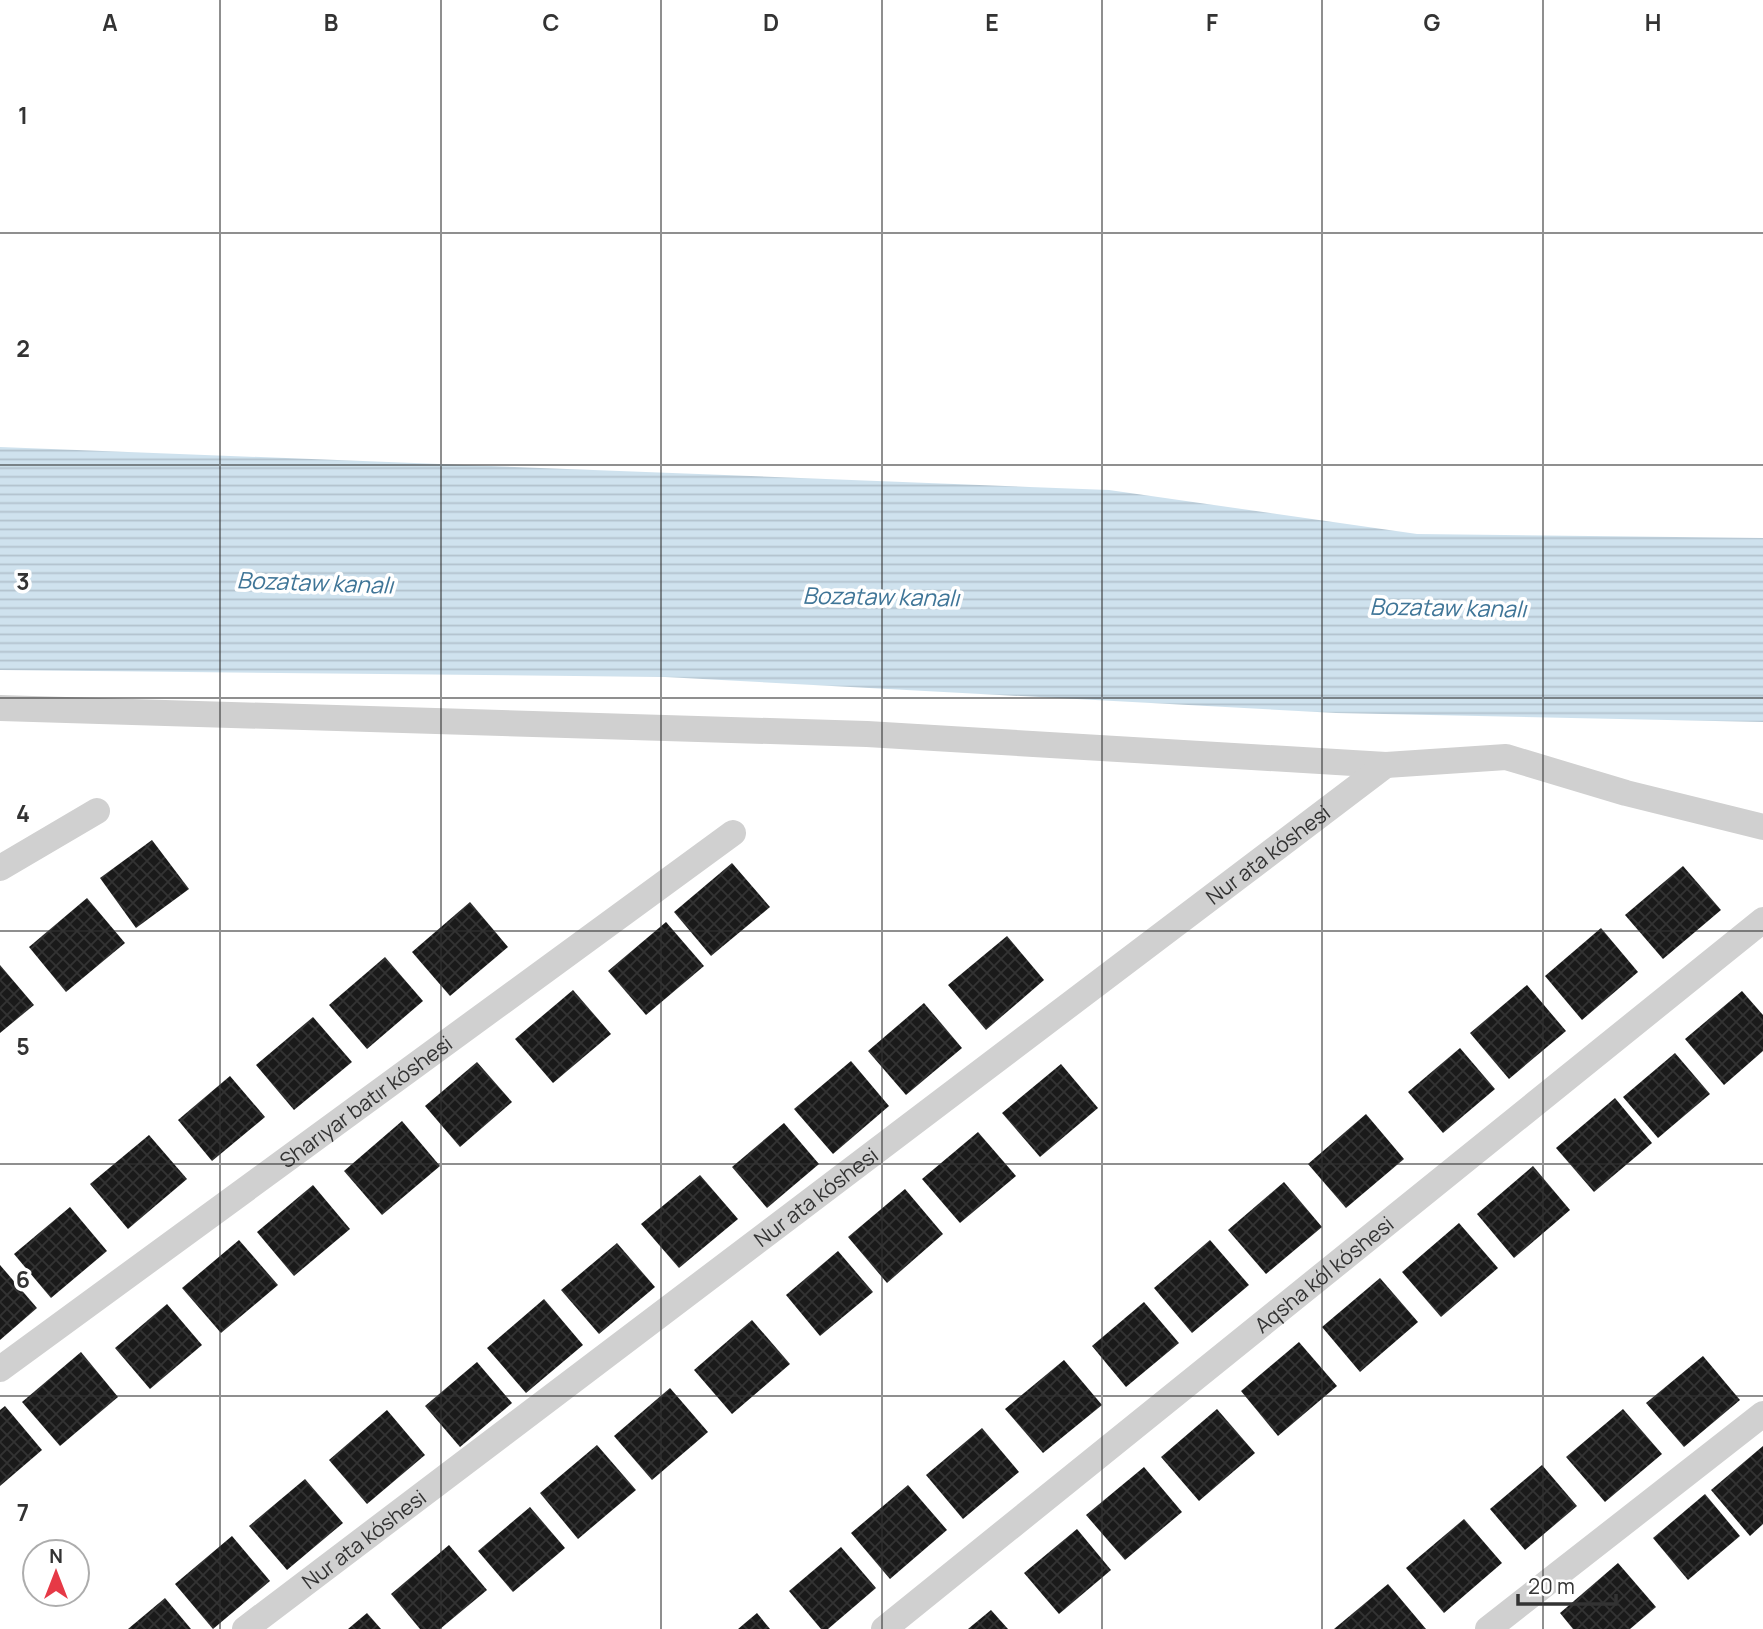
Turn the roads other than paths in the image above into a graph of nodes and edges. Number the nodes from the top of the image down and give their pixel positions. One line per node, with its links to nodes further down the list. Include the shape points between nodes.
1 (0, 708): 2 (street, via 867,734)
2 (1386, 765): 4 (street, via 1506,758); 10 (street, Nur ata kóshesi)
3 (97, 811): 6 (street)
4 (1763, 827)
5 (733, 833): 8 (street, Sharıyar batır kóshesi)
6 (0, 868)
7 (1763, 920): 11 (street, Aqsha kól kóshesi)
8 (0, 1369)
9 (1763, 1414): 12 (street)
10 (245, 1629)
11 (884, 1629)
12 (1488, 1629)

